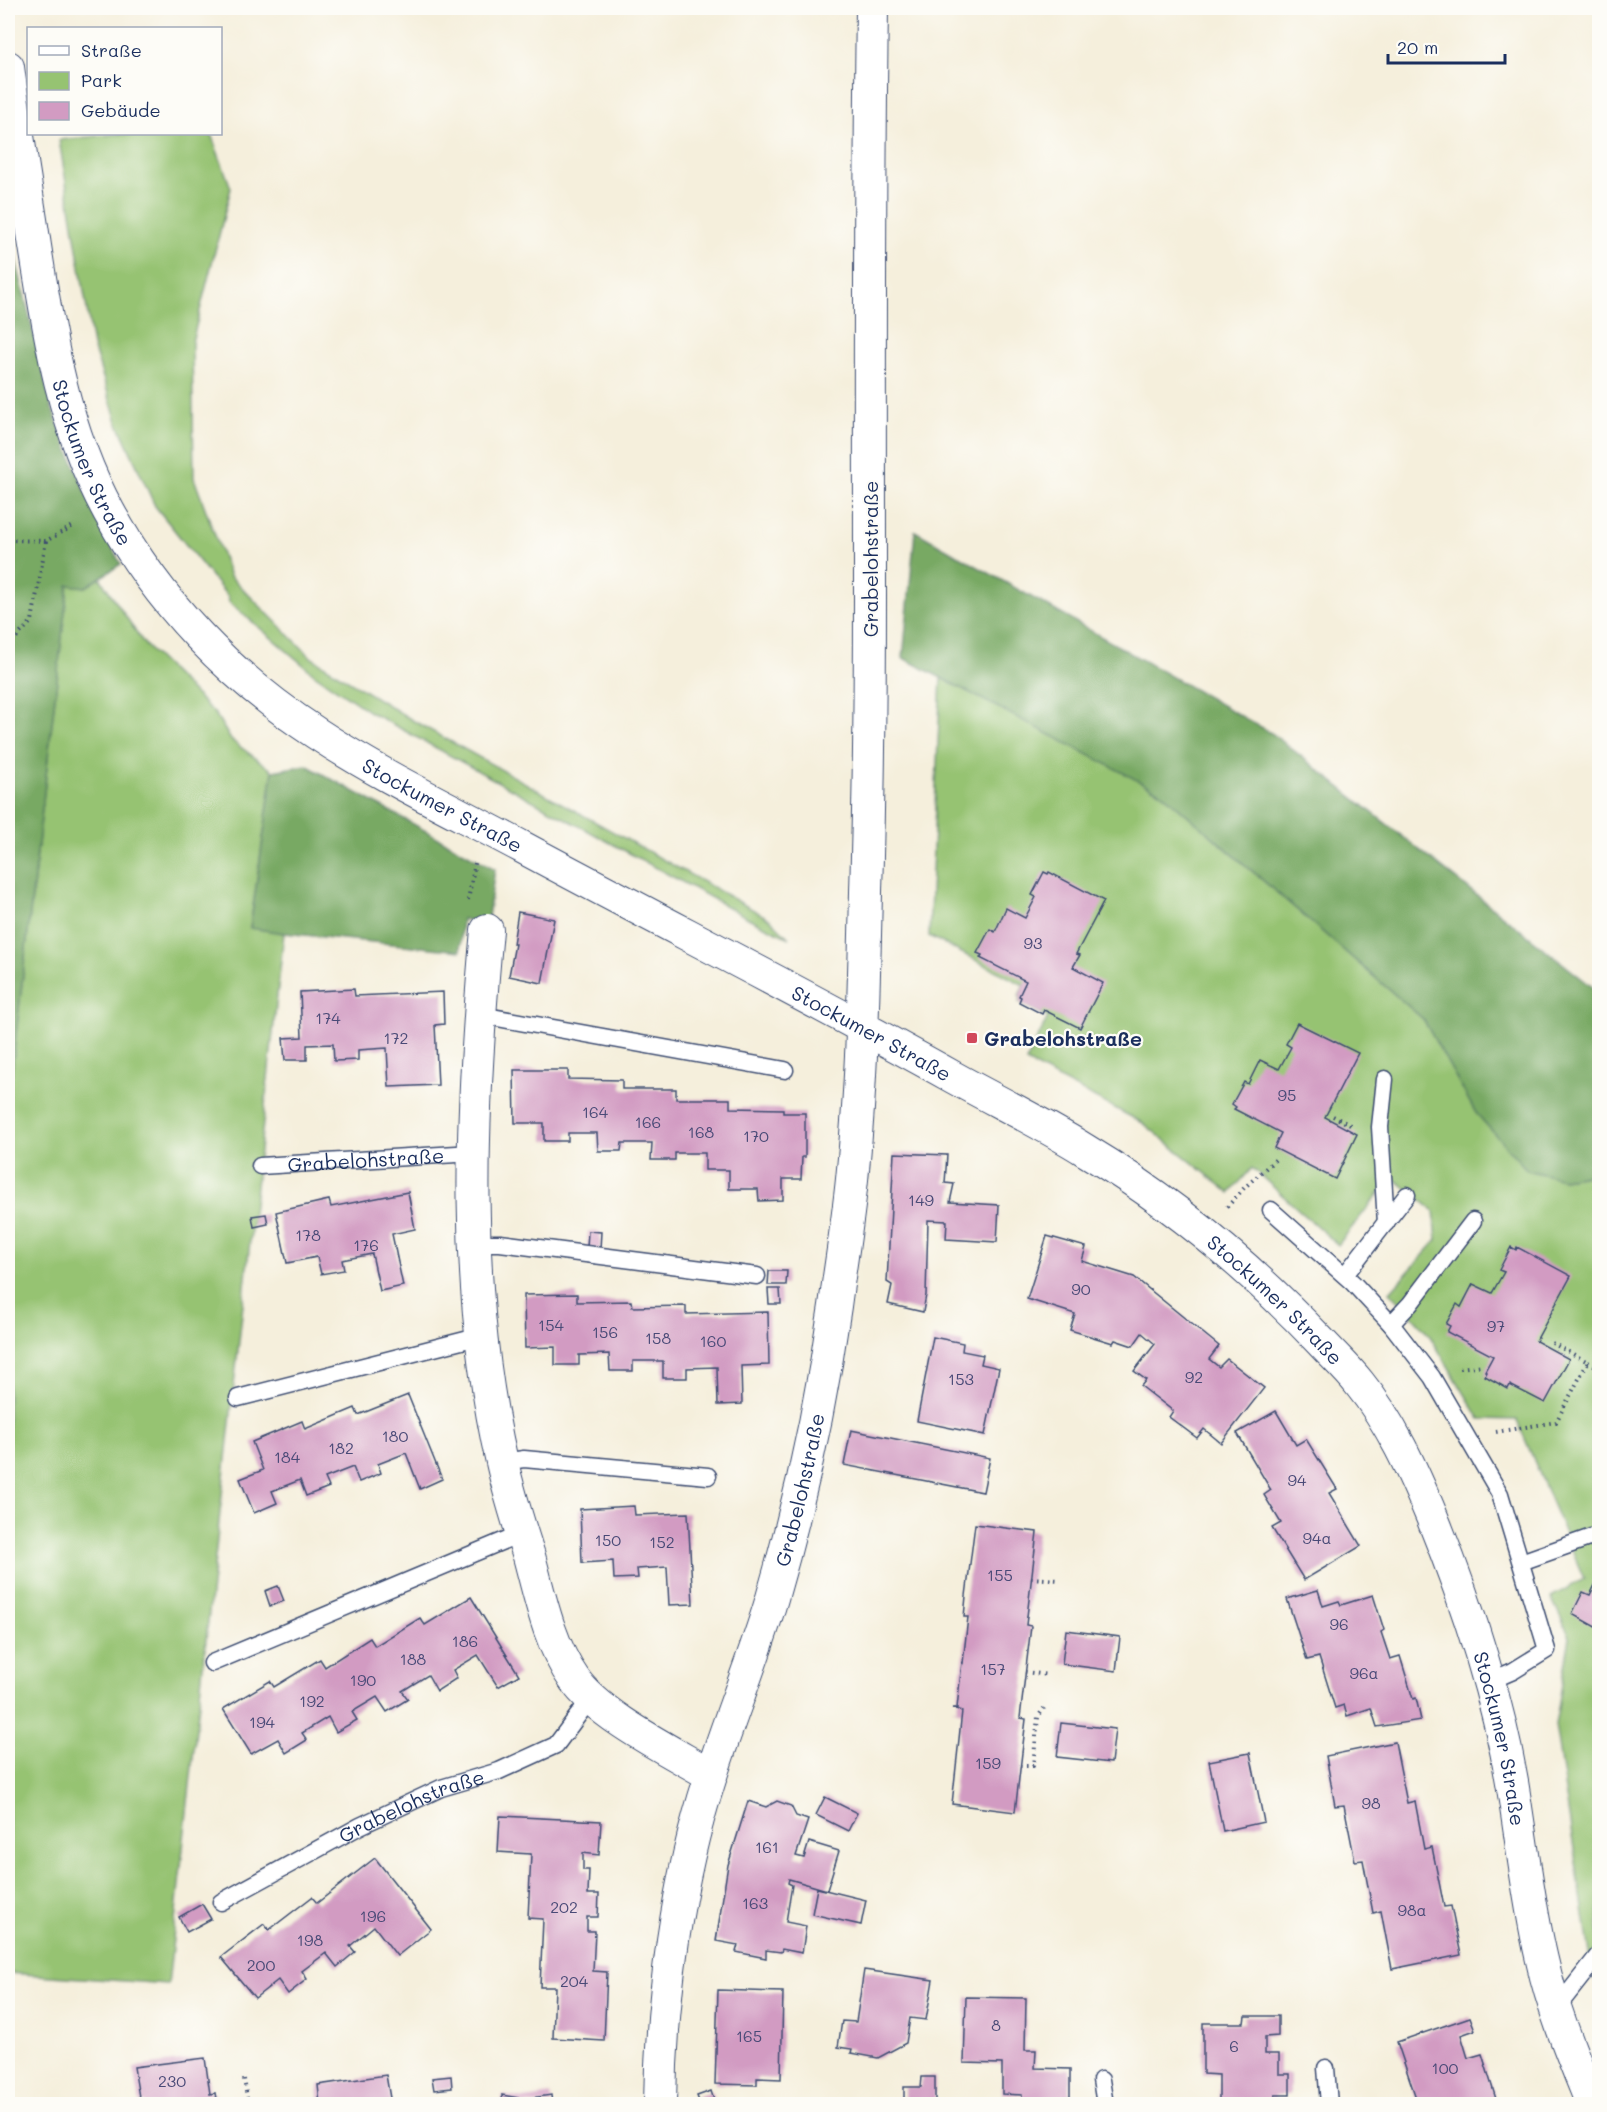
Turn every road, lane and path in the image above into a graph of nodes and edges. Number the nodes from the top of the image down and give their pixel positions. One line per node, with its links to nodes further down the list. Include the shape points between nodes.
1 (872, 8): 9 (street, Grabelohstraße, via 870,717)
2 (9, 86): 3 (street, Stockumer Straße, via 61,387)
3 (106, 507): 5 (path); 9 (street, Stockumer Straße, via 164,596 204,644 312,730 370,766 607,894)
4 (8, 540): 5 (path)
5 (46, 540): 6 (path, via 32,621)
6 (8, 646)
7 (488, 930): 8 (street, Grabelohstraße)
8 (481, 1015): 10 (lane); 12 (street, Grabelohstraße)
9 (863, 1027): 40 (street, Stockumer Straße, via 1083,1148 1133,1180 1251,1273 1305,1325 1361,1385 1403,1454 1454,1571); 44 (street, Grabelohstraße, via 853,1171 815,1424 772,1598)
10 (785, 1070)
11 (1385, 1079): 19 (lane, via 1380,1126)
12 (473, 1153): 14 (lane, Grabelohstraße); 20 (street, Grabelohstraße)
13 (1276, 1159): 16 (path)
14 (260, 1166)
15 (1407, 1194): 19 (lane)
16 (1233, 1199)
17 (1271, 1210): 21 (lane)
18 (1473, 1221): 23 (lane)
19 (1386, 1223): 21 (lane)
20 (475, 1243): 22 (lane); 24 (street, Grabelohstraße)
21 (1345, 1275): 23 (lane)
22 (757, 1276)
23 (1391, 1324): 29 (lane, via 1432,1377)
24 (481, 1336): 28 (lane); 30 (street, Grabelohstraße)
25 (1548, 1341): 26 (path)
26 (1588, 1362): 27 (path); 29 (path, via 1556,1422)
27 (1599, 1368)
28 (238, 1398)
29 (1466, 1437): 34 (lane, via 1500,1494)
30 (502, 1462): 31 (lane, via 524,1459); 32 (street, Grabelohstraße)
31 (708, 1476)
32 (522, 1533): 37 (lane); 41 (street, Grabelohstraße, via 556,1643 574,1680)
33 (1599, 1534): 34 (lane)
34 (1521, 1562): 40 (lane, via 1547,1650)
35 (1031, 1578): 36 (path)
36 (1059, 1580)
37 (212, 1664)
38 (1025, 1672): 39 (path)
39 (1048, 1675)
40 (1490, 1681): 47 (street, Stockumer Straße, via 1511,1780 1530,1903)
41 (588, 1695): 44 (street, Grabelohstraße, via 610,1714); 45 (lane, Grabelohstraße, via 582,1710 556,1745 499,1771 441,1788 360,1826)
42 (1044, 1708): 43 (path, via 1038,1717 1033,1766)
43 (1020, 1766)
44 (711, 1775): 54 (street, Grabelohstraße, via 699,1813 675,1931 666,1998)
45 (221, 1902)
46 (1599, 1953): 47 (lane)
47 (1556, 2009): 57 (street, Stockumer Straße)
48 (1326, 2068): 56 (lane)
49 (244, 2079): 52 (path)
50 (1101, 2080): 55 (lane)
51 (433, 2098): 53 (path)
52 (248, 2104)
53 (434, 2104)
54 (660, 2104)
55 (1105, 2104)
56 (1329, 2104)
57 (1592, 2104)

